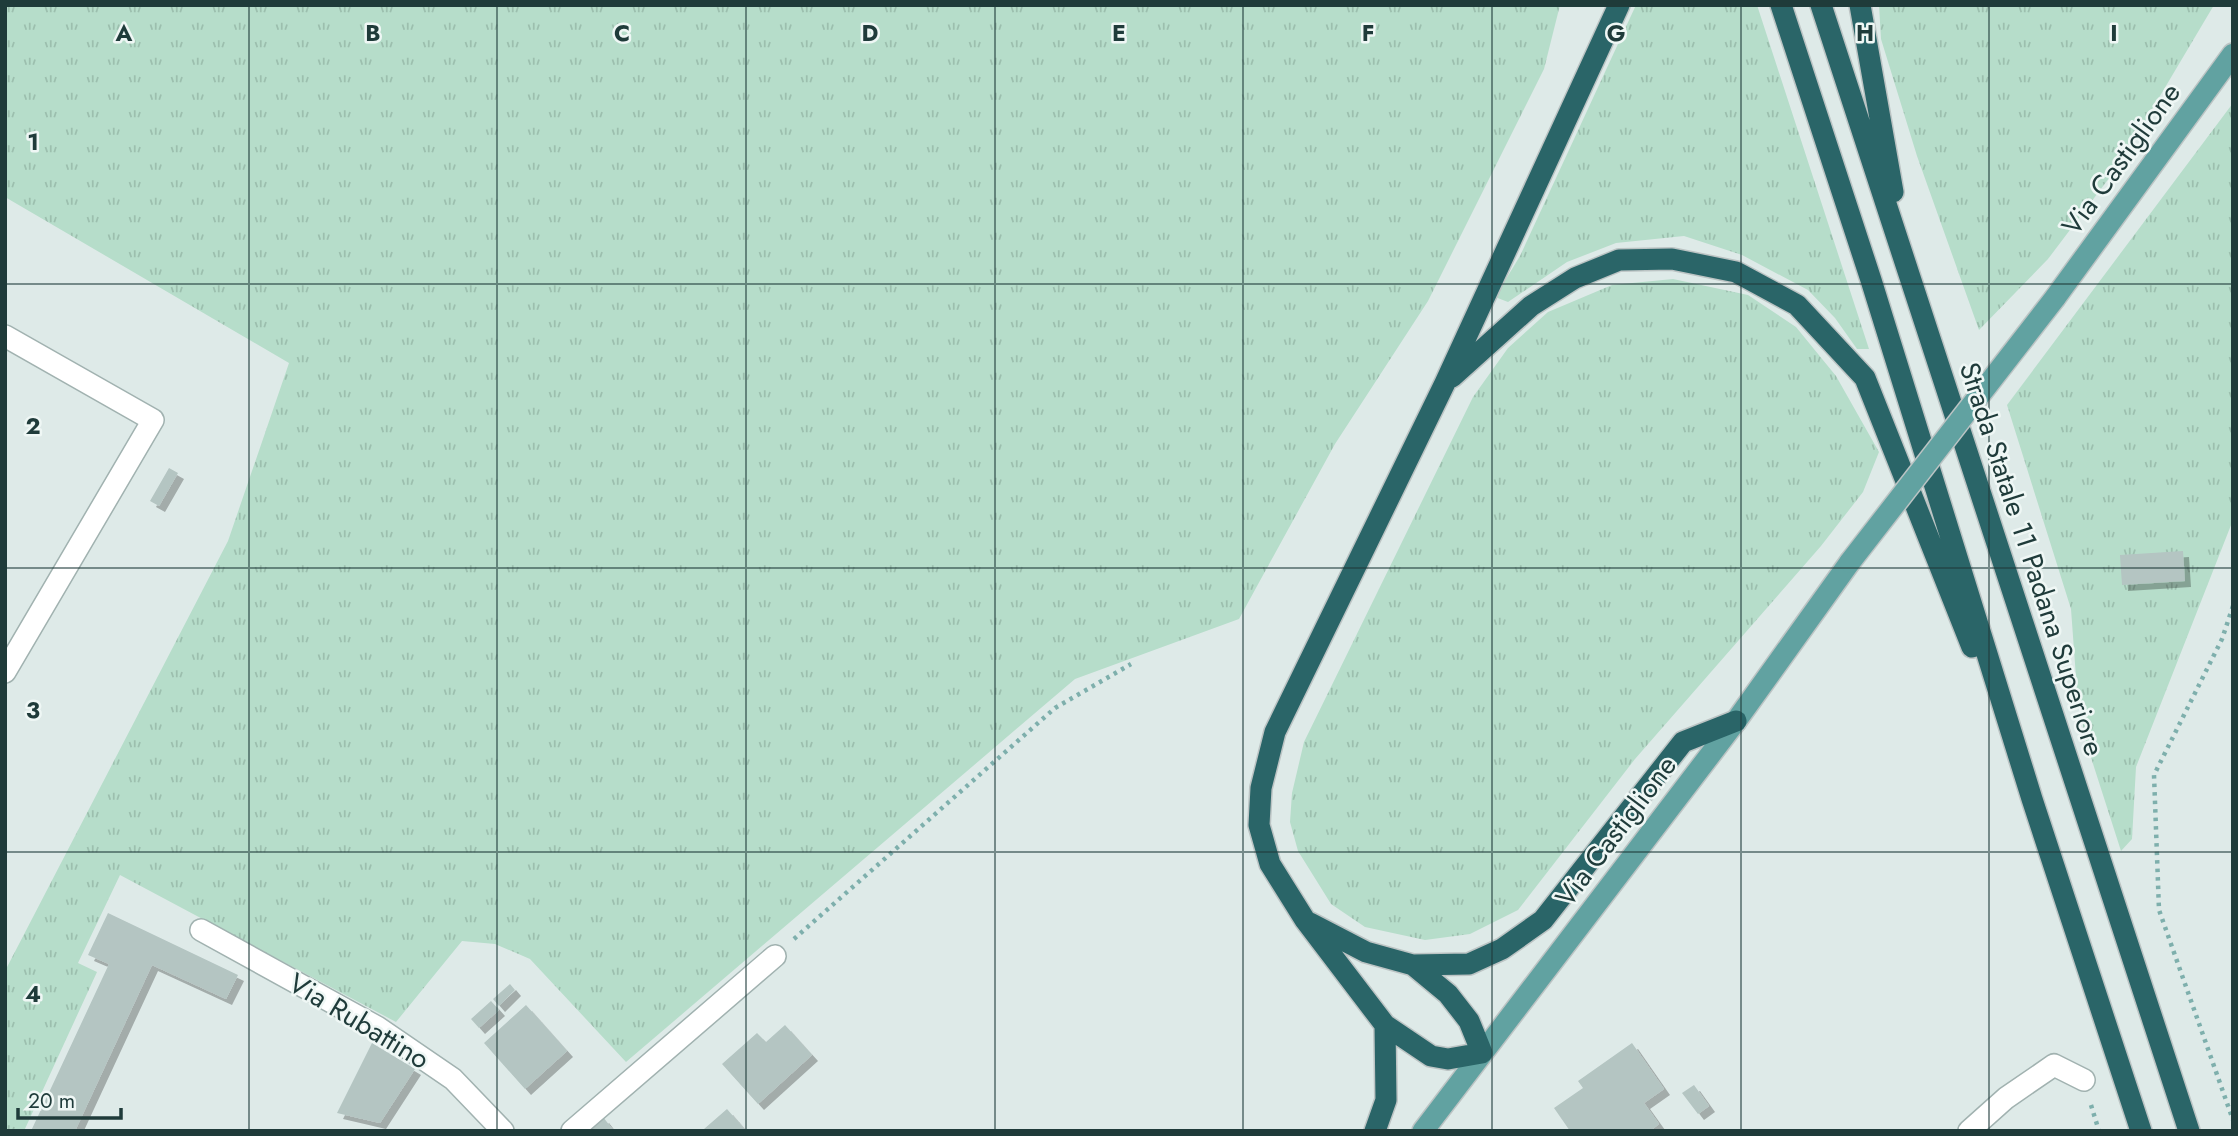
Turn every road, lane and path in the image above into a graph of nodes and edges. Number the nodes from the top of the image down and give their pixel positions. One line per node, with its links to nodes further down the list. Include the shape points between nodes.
1 (1619, 5): 8 (highway)
2 (1781, 5): 13 (highway)
3 (1821, 5): 6 (highway, Strada Statale 11 Padana Superiore)
4 (1860, 5): 6 (highway)
5 (2233, 54): 12 (main road, Via Castiglione, bridge, via 2055,298 1850,562)
6 (1908, 273): 28 (highway, Strada Statale 11 Padana Superiore)
7 (5, 336): 11 (street, via 153,420)
8 (1445, 383): 13 (highway, via 1531,306 1575,278 1619,260 1672,259 1736,272 1797,305 1865,378); 14 (highway, via 1275,732 1261,789 1259,825 1270,864)
9 (2233, 606): 21 (path, via 2222,639 2154,775 2159,910)
10 (1131, 664): 16 (path, via 1055,708)
11 (5, 672)
12 (1736, 721): 17 (highway, via 1683,742 1543,920 1502,949 1469,964); 19 (main road, Via Castiglione)
13 (2032, 799): 27 (highway)
14 (1305, 920): 17 (highway, via 1366,952); 18 (highway)
15 (201, 930): 22 (street, Via Rubattino, via 377,1027 453,1079)
16 (775, 956): 23 (street)
17 (1413, 965): 19 (highway, via 1448,994 1469,1021)
18 (1385, 1025): 19 (highway, via 1431,1056 1448,1059); 24 (highway, via 1386,1100)
19 (1482, 1053): 25 (main road, Via Castiglione)
20 (2084, 1080): 26 (street, via 2054,1065)
21 (2233, 1119)
22 (503, 1131)
23 (572, 1131)
24 (1375, 1131)
25 (1423, 1131)
26 (1969, 1131)
27 (2141, 1131)
28 (2189, 1131)

